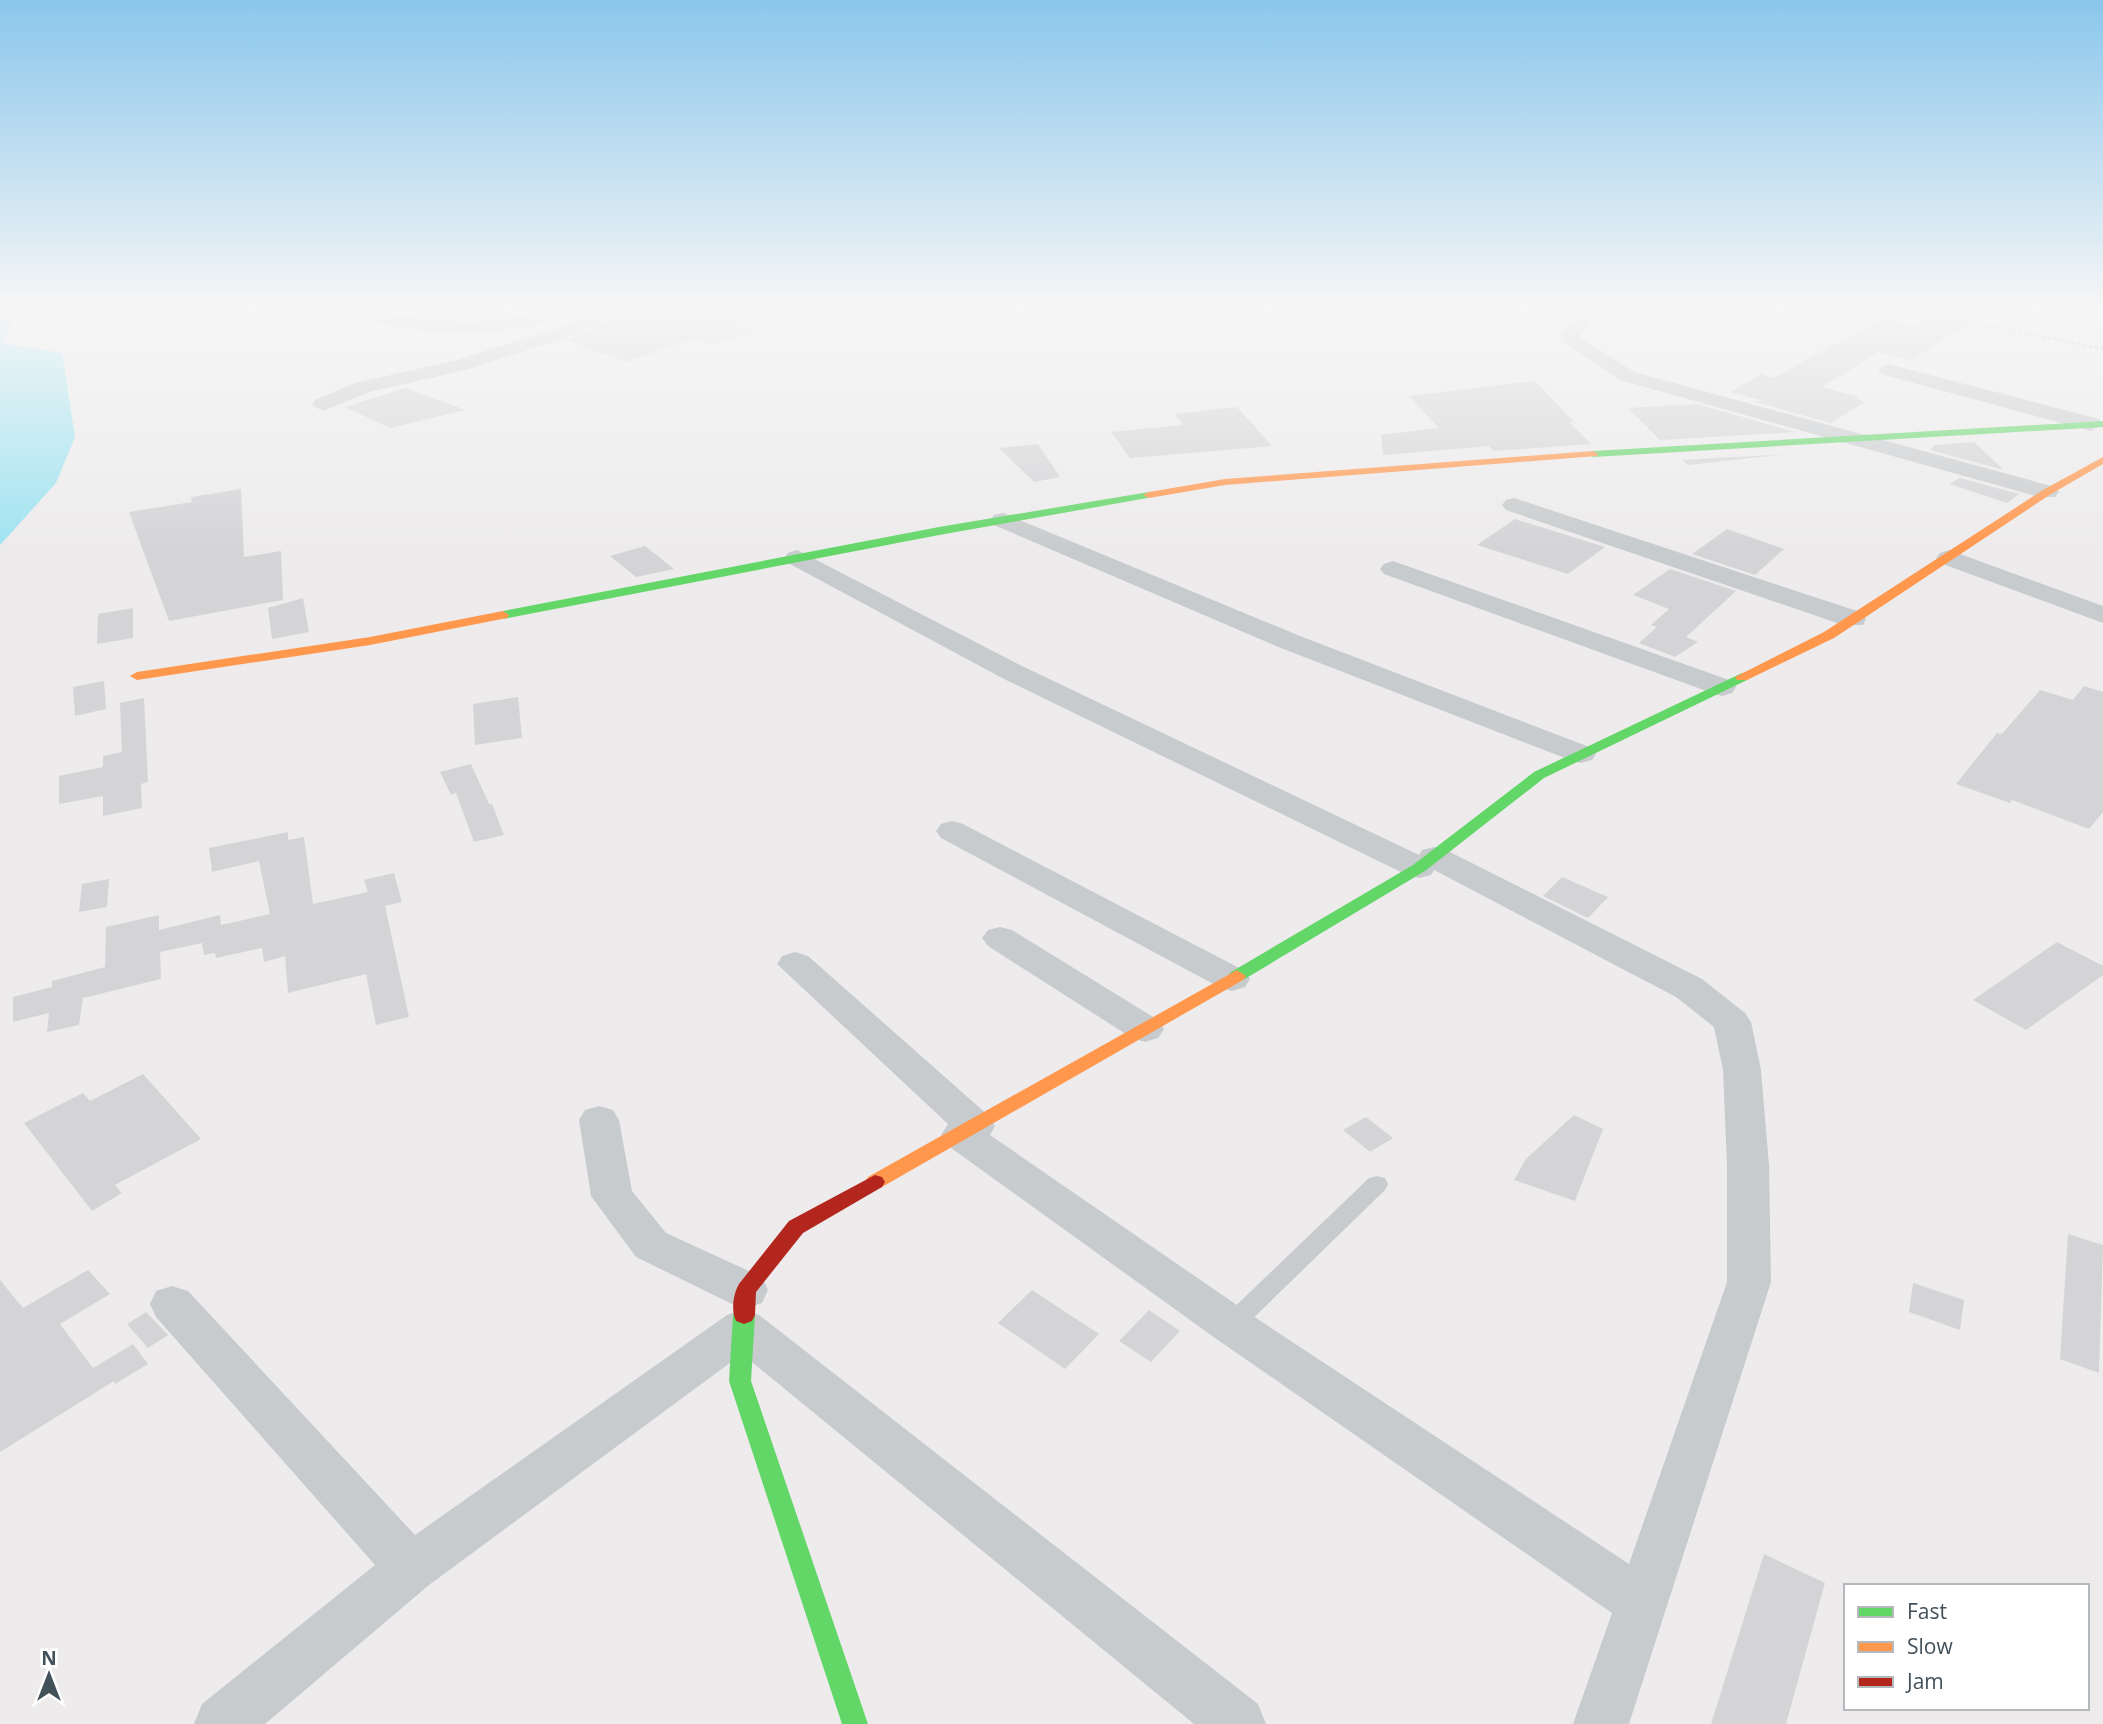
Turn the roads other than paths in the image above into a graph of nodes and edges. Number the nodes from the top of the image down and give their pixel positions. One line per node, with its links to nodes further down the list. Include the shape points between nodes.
1 (357, 389): 4 (street)
2 (1672, 389): 6 (street)
3 (1963, 389): 5 (street)
4 (323, 405)
5 (2097, 424): 6 (street)
6 (1845, 438): 8 (street); 10 (street, via 1224,481)
7 (2103, 460): 8 (street)
8 (2048, 492): 12 (street)
9 (1514, 505): 15 (street)
10 (1003, 520): 11 (street); 18 (street, via 1338,662)
11 (797, 558): 16 (street, via 370,641); 20 (street, via 1014,673)
12 (1949, 558): 14 (street); 15 (street)
13 (1393, 569): 17 (street)
14 (2103, 615)
15 (1853, 619): 17 (street)
16 (136, 677)
17 (1722, 687): 18 (street)
18 (1581, 754): 20 (street, via 1539,775)
19 (952, 831): 23 (street)
20 (1426, 862): 23 (street); 32 (street, via 1689,988 1732,1022 1743,1084 1749,1282)
21 (1000, 938): 24 (street)
22 (795, 964): 26 (street)
23 (1231, 979): 24 (street)
24 (1145, 1029): 26 (street)
25 (599, 1120): 29 (street, via 612,1196 651,1245)
26 (968, 1130): 29 (street, via 796,1227); 30 (street)
27 (1377, 1184): 30 (lane)
28 (172, 1304): 31 (street)
29 (745, 1309): 31 (street); 34 (street, via 740,1381); 35 (street)
30 (1231, 1325): 32 (street)
31 (411, 1569): 33 (street)
32 (1642, 1603): 36 (street)
33 (222, 1724)
34 (855, 1724)
35 (1238, 1724)
36 (1601, 1724)

